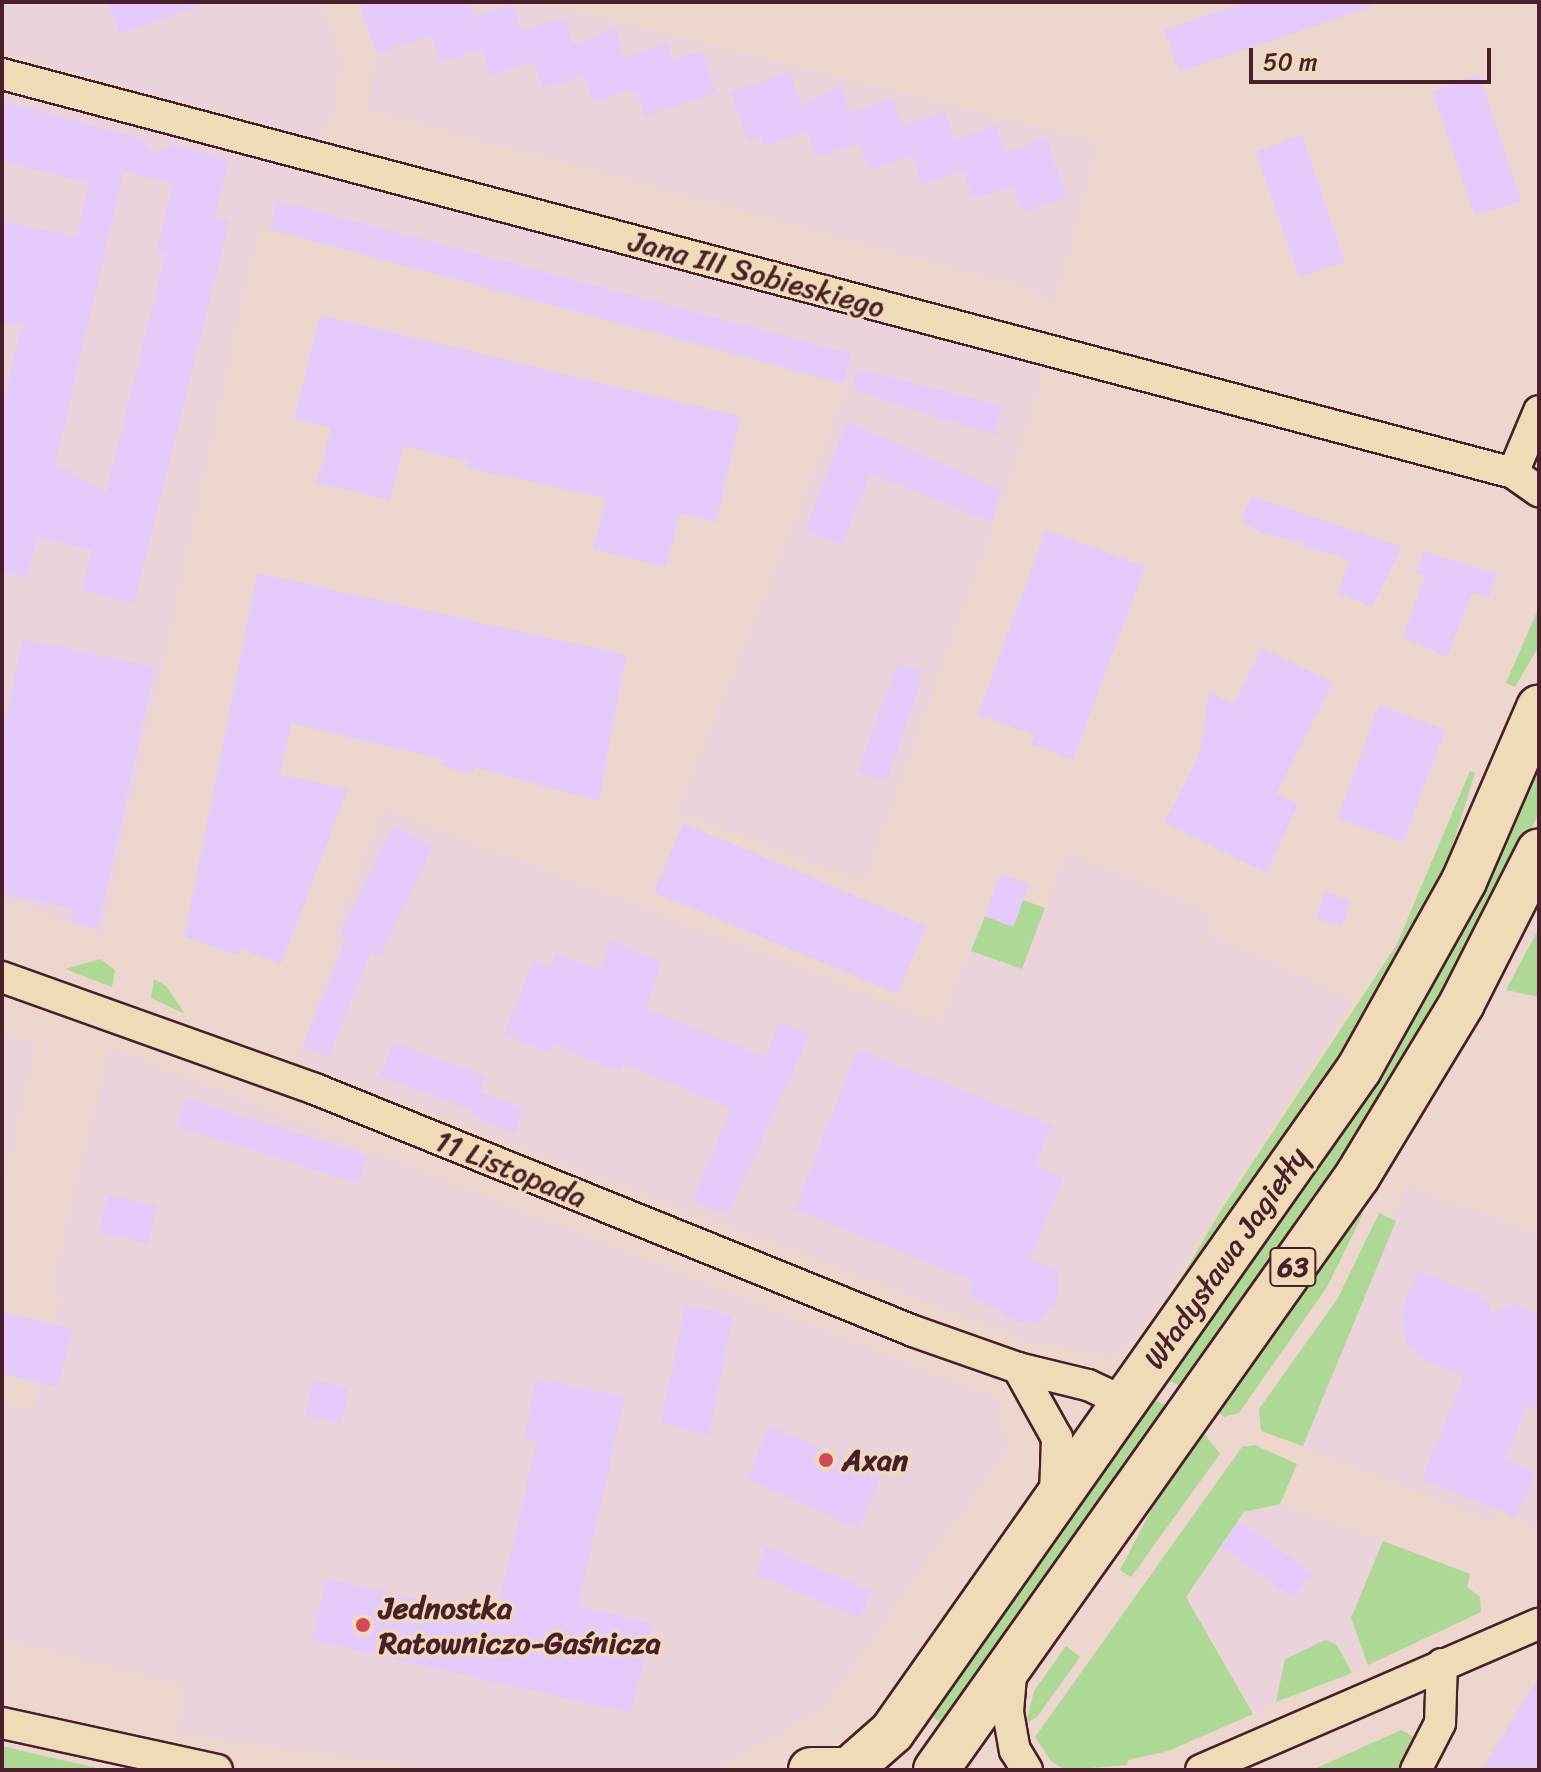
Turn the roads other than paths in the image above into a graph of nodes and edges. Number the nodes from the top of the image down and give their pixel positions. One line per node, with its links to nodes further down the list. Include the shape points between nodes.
1 (2, 74): 3 (street, Jana III Sobieskiego)
2 (1539, 411): 3 (street)
3 (1526, 471): 4 (street, Jana III Sobieskiego)
4 (1539, 491)
5 (1539, 708): 9 (main road, Władysława Jagiełły / 63, via 1464,881 1359,1069)
6 (1539, 851): 12 (main road, Władysława Jagiełły / 63, via 1462,1003 1358,1175)
7 (2, 977): 8 (street, 11 Listopada, via 315,1089 913,1331)
8 (1018, 1368): 9 (street, 11 Listopada, via 1088,1385); 10 (street, via 1057,1438)
9 (1124, 1402): 10 (main road, Władysława Jagiełły / 63)
10 (1054, 1500): 16 (main road, Władysława Jagiełły / 63, via 892,1732)
11 (1539, 1624): 13 (street)
12 (1012, 1662): 17 (main road, Władysława Jagiełły / 63); 18 (street, via 1008,1712 1015,1750)
13 (1442, 1664): 19 (street); 20 (street, via 1440,1723)
14 (2, 1723): 15 (street)
15 (217, 1770)
16 (838, 1770)
17 (936, 1770)
18 (1027, 1770)
19 (1201, 1770)
20 (1416, 1770)

